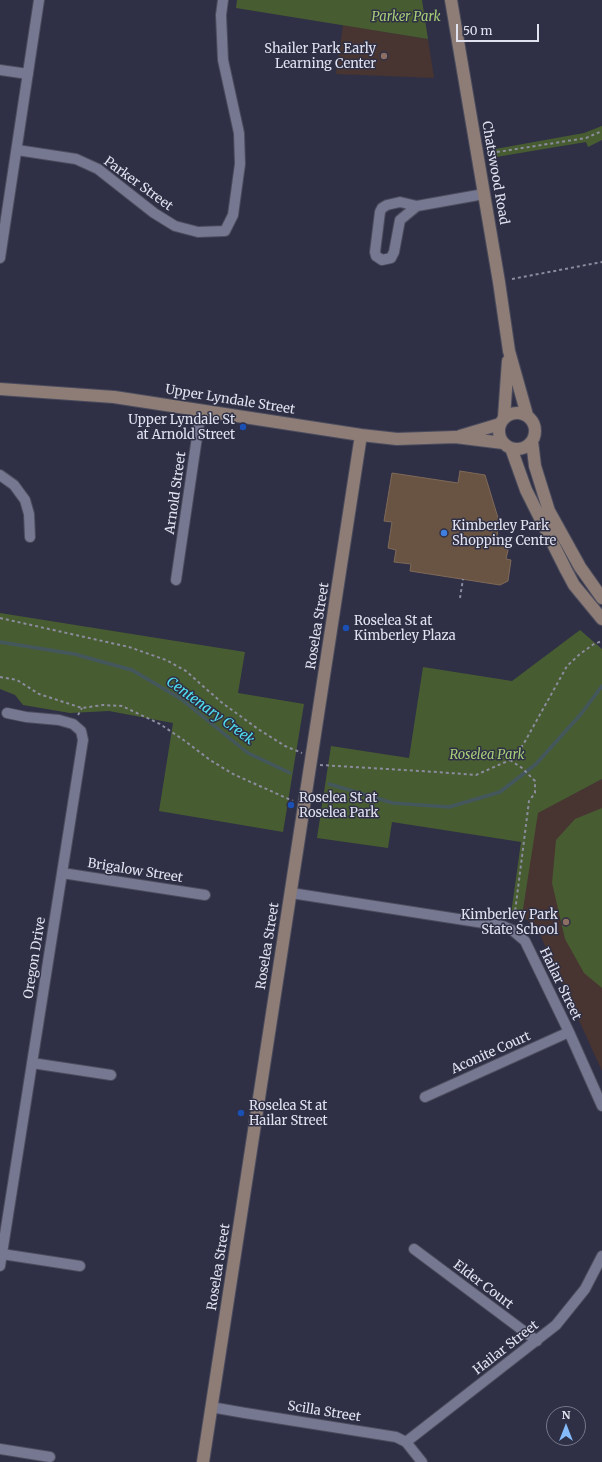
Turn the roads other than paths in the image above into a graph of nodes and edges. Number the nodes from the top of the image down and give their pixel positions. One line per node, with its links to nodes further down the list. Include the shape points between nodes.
1 (39, 0): 5 (street)
2 (223, 0): 6 (street, Parker Street, via 222,60 239,133 240,164 233,215 225,231 198,232 175,226 154,213 98,169 76,159)
3 (451, 0): 7 (street, Chatswood Road)
4 (0, 70): 5 (street)
5 (28, 74): 6 (street)
6 (17, 150): 9 (street)
7 (484, 194): 8 (street); 11 (street, Chatswood Road)
8 (417, 206): 8 (street, via 400,220 391,258 382,260 376,256 382,208 400,202)
9 (2, 232): 10 (street)
10 (0, 258)
11 (509, 351): 14 (street, Chatswood Road); 15 (street, Chatswood Road)
12 (0, 389): 13 (street, Upper Lyndale Street, via 114,397)
13 (201, 410): 16 (street, Upper Lyndale Street); 24 (street, Arnold Street)
14 (527, 415): 15 (street, via 515,412); 18 (street, via 534,424)
15 (502, 421): 17 (street, Upper Lyndale Street); 19 (street, via 499,434)
16 (362, 435): 17 (street, Upper Lyndale Street, via 397,438); 30 (street, Roselea Street)
17 (455, 437): 19 (street, Upper Lyndale Street)
18 (532, 441): 19 (street, via 522,448); 22 (street, via 534,466 546,502)
19 (507, 445): 23 (street, via 526,490)
20 (0, 475): 21 (street, via 14,485 25,500 29,514)
21 (30, 537)
22 (582, 571): 23 (street); 25 (street); 26 (street)
23 (568, 574): 25 (street)
24 (176, 580)
25 (574, 585): 27 (street)
26 (602, 598)
27 (602, 619)
28 (6, 713): 29 (street, Oregon Drive, via 59,720 73,724 81,731 83,740)
29 (62, 873): 31 (street, Brigalow Street); 33 (street, Oregon Drive)
30 (291, 893): 32 (street, Hailar Street, via 496,925 512,930 526,941); 45 (street, Roselea Street)
31 (205, 895)
32 (569, 1032): 35 (street, Aconite Court); 36 (street, Hailar Street)
33 (32, 1063): 34 (street); 38 (street, Oregon Drive)
34 (111, 1075)
35 (424, 1097)
36 (602, 1106)
37 (0, 1195): 38 (street)
38 (10, 1197): 40 (street, Oregon Drive)
39 (414, 1249): 44 (street, Elder Court)
40 (2, 1254): 42 (street, Oregon Drive); 43 (street)
41 (602, 1256): 44 (street, Hailar Street, via 573,1306)
42 (0, 1266)
43 (80, 1266)
44 (537, 1341): 46 (street, Hailar Street)
45 (212, 1407): 46 (street, Scilla Street, via 396,1437); 49 (street, Roselea Street)
46 (406, 1442): 50 (street)
47 (0, 1449): 48 (street)
48 (50, 1457)
49 (203, 1462)
50 (422, 1462)

